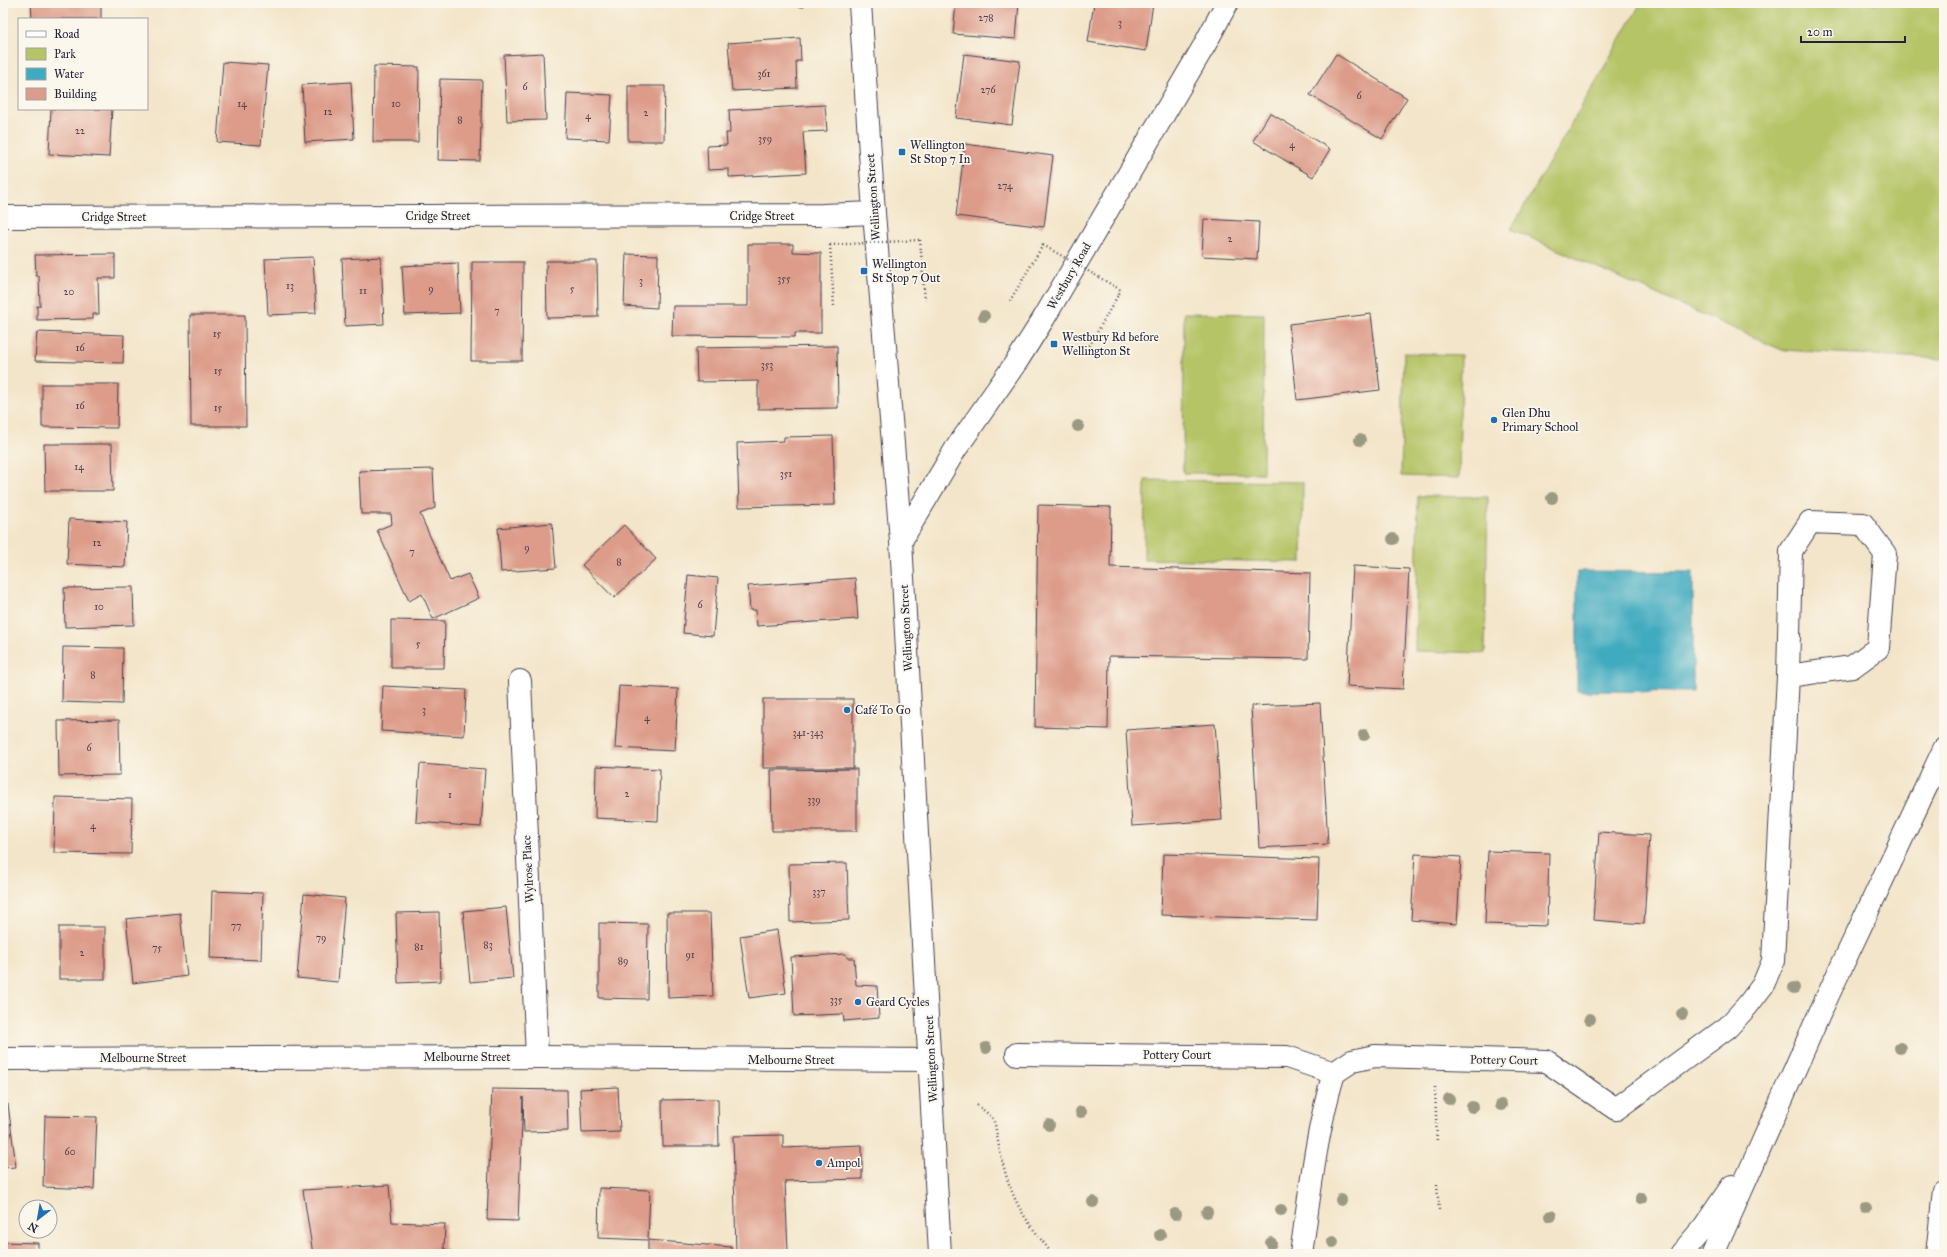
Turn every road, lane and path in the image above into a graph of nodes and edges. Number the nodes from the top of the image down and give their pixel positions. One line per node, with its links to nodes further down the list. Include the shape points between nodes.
1 (860, 3): 3 (main road, Wellington Street)
2 (1227, 3): 9 (main road, Westbury Road, via 1044,318 1013,368 955,450)
3 (874, 213): 4 (main road, Cridge Street); 9 (main road, Wellington Street)
4 (3, 217)
5 (925, 300): 7 (path, bridge, via 920,240 830,245)
6 (1010, 301): 8 (path, bridge, via 1043,245 1121,290 1086,350)
7 (834, 306)
8 (1077, 345)
9 (901, 542): 16 (main road, Wellington Street)
10 (1788, 676): 10 (main road, via 1790,551 1810,522 1863,524 1885,554 1878,648 1852,667); 17 (main road, Pottery Court, via 1773,962 1763,985 1728,1028 1616,1109 1546,1061 1375,1056 1352,1061)
11 (520, 681): 14 (main road, Wylrose Place)
12 (1944, 748): 20 (main road)
13 (1017, 1054): 17 (main road, Pottery Court, via 1287,1057)
14 (537, 1057): 15 (main road, Melbourne Street); 16 (main road, Melbourne Street)
15 (3, 1059)
16 (931, 1060): 25 (main road, Wellington Street)
17 (1334, 1073): 27 (main road, via 1318,1136)
18 (1435, 1082): 21 (path)
19 (977, 1105): 26 (path, via 992,1117 995,1124 1005,1173 1013,1195)
20 (1770, 1124): 28 (main road, via 1724,1198); 29 (main road)
21 (1437, 1142)
22 (1437, 1185): 24 (path)
23 (1944, 1192): 30 (main road)
24 (1439, 1210)
25 (940, 1254)
26 (1052, 1254)
27 (1301, 1254)
28 (1681, 1254)
29 (1713, 1254)
30 (1937, 1254)

